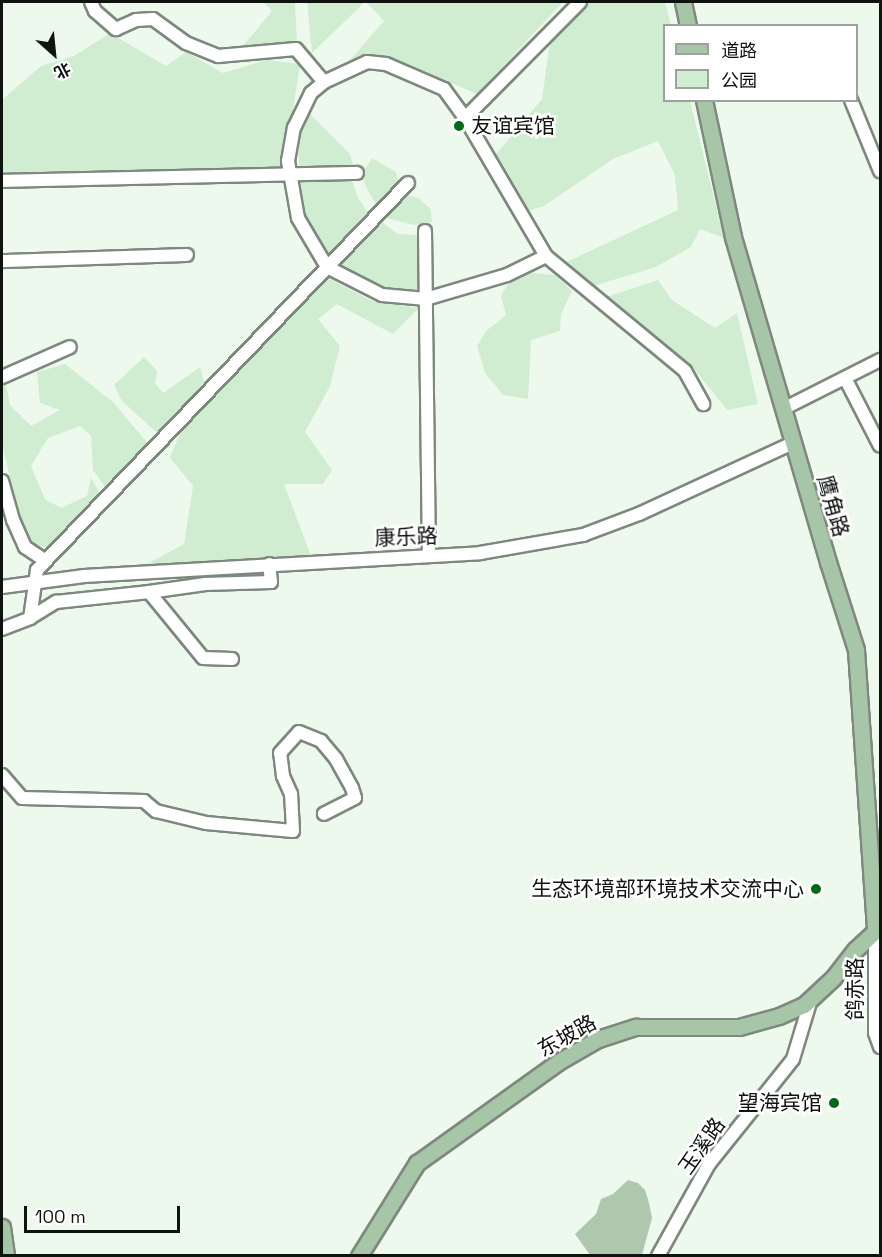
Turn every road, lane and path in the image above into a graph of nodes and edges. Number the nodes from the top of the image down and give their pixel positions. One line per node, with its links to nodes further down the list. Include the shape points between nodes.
1 (91, 2): 5 (street, via 94,11 116,29 136,20 153,19 186,44 218,56 296,49)
2 (580, 2): 8 (street)
3 (683, 2): 4 (main road)
4 (688, 24)
5 (324, 82): 8 (street, via 367,62 387,64 444,89); 10 (street, via 311,93 294,128 288,161)
6 (704, 102): 25 (main road, 鹰角路, via 733,237)
7 (852, 102): 9 (street)
8 (465, 118): 16 (street)
9 (880, 171)
10 (291, 173): 11 (street); 12 (street); 18 (street, via 298,218)
11 (357, 173)
12 (2, 181)
13 (408, 183): 18 (street)
14 (425, 231): 19 (street)
15 (186, 255): 17 (street)
16 (546, 256): 19 (street, via 507,275); 24 (street, via 685,371)
17 (2, 261)
18 (327, 267): 19 (street, via 382,295); 30 (street)
19 (426, 299): 29 (street)
20 (70, 347): 22 (street)
21 (880, 360): 23 (street)
22 (2, 377)
23 (845, 378): 25 (street); 27 (street)
24 (703, 404)
25 (783, 409): 26 (main road, 鹰角路)
26 (793, 443): 29 (street, 康乐路, via 639,514 583,535 480,553); 40 (main road, 鹰角路, via 856,650)
27 (880, 446)
28 (2, 481): 30 (street, via 25,546)
29 (429, 556): 31 (street, 康乐路)
30 (46, 561): 32 (street, via 37,570)
31 (269, 564): 32 (street, 康乐路); 34 (street, via 271,582 205,584)
32 (34, 582): 33 (street, 康乐路); 35 (street)
33 (2, 587)
34 (149, 592): 35 (street, via 56,602); 37 (street, via 203,658)
35 (30, 618): 36 (street)
36 (2, 629)
37 (232, 659)
38 (2, 775): 39 (street, via 22,798 144,801 156,812 206,823 293,831 291,794 283,776 280,753 299,732 321,741 352,788 355,798)
39 (324, 814)
40 (877, 903): 41 (main road, 鹰角路)
41 (878, 929): 42 (main road, 东坡路); 43 (street, 鸽赤路, via 875,1032)
42 (811, 999): 46 (main road, 东坡路, via 779,1016 739,1027 636,1027 598,1039 558,1062 417,1163); 47 (street, 玉溪路, via 793,1059 709,1164)
43 (880, 1047)
44 (2, 1227): 45 (main road)
45 (6, 1256)
46 (359, 1256)
47 (658, 1256)

